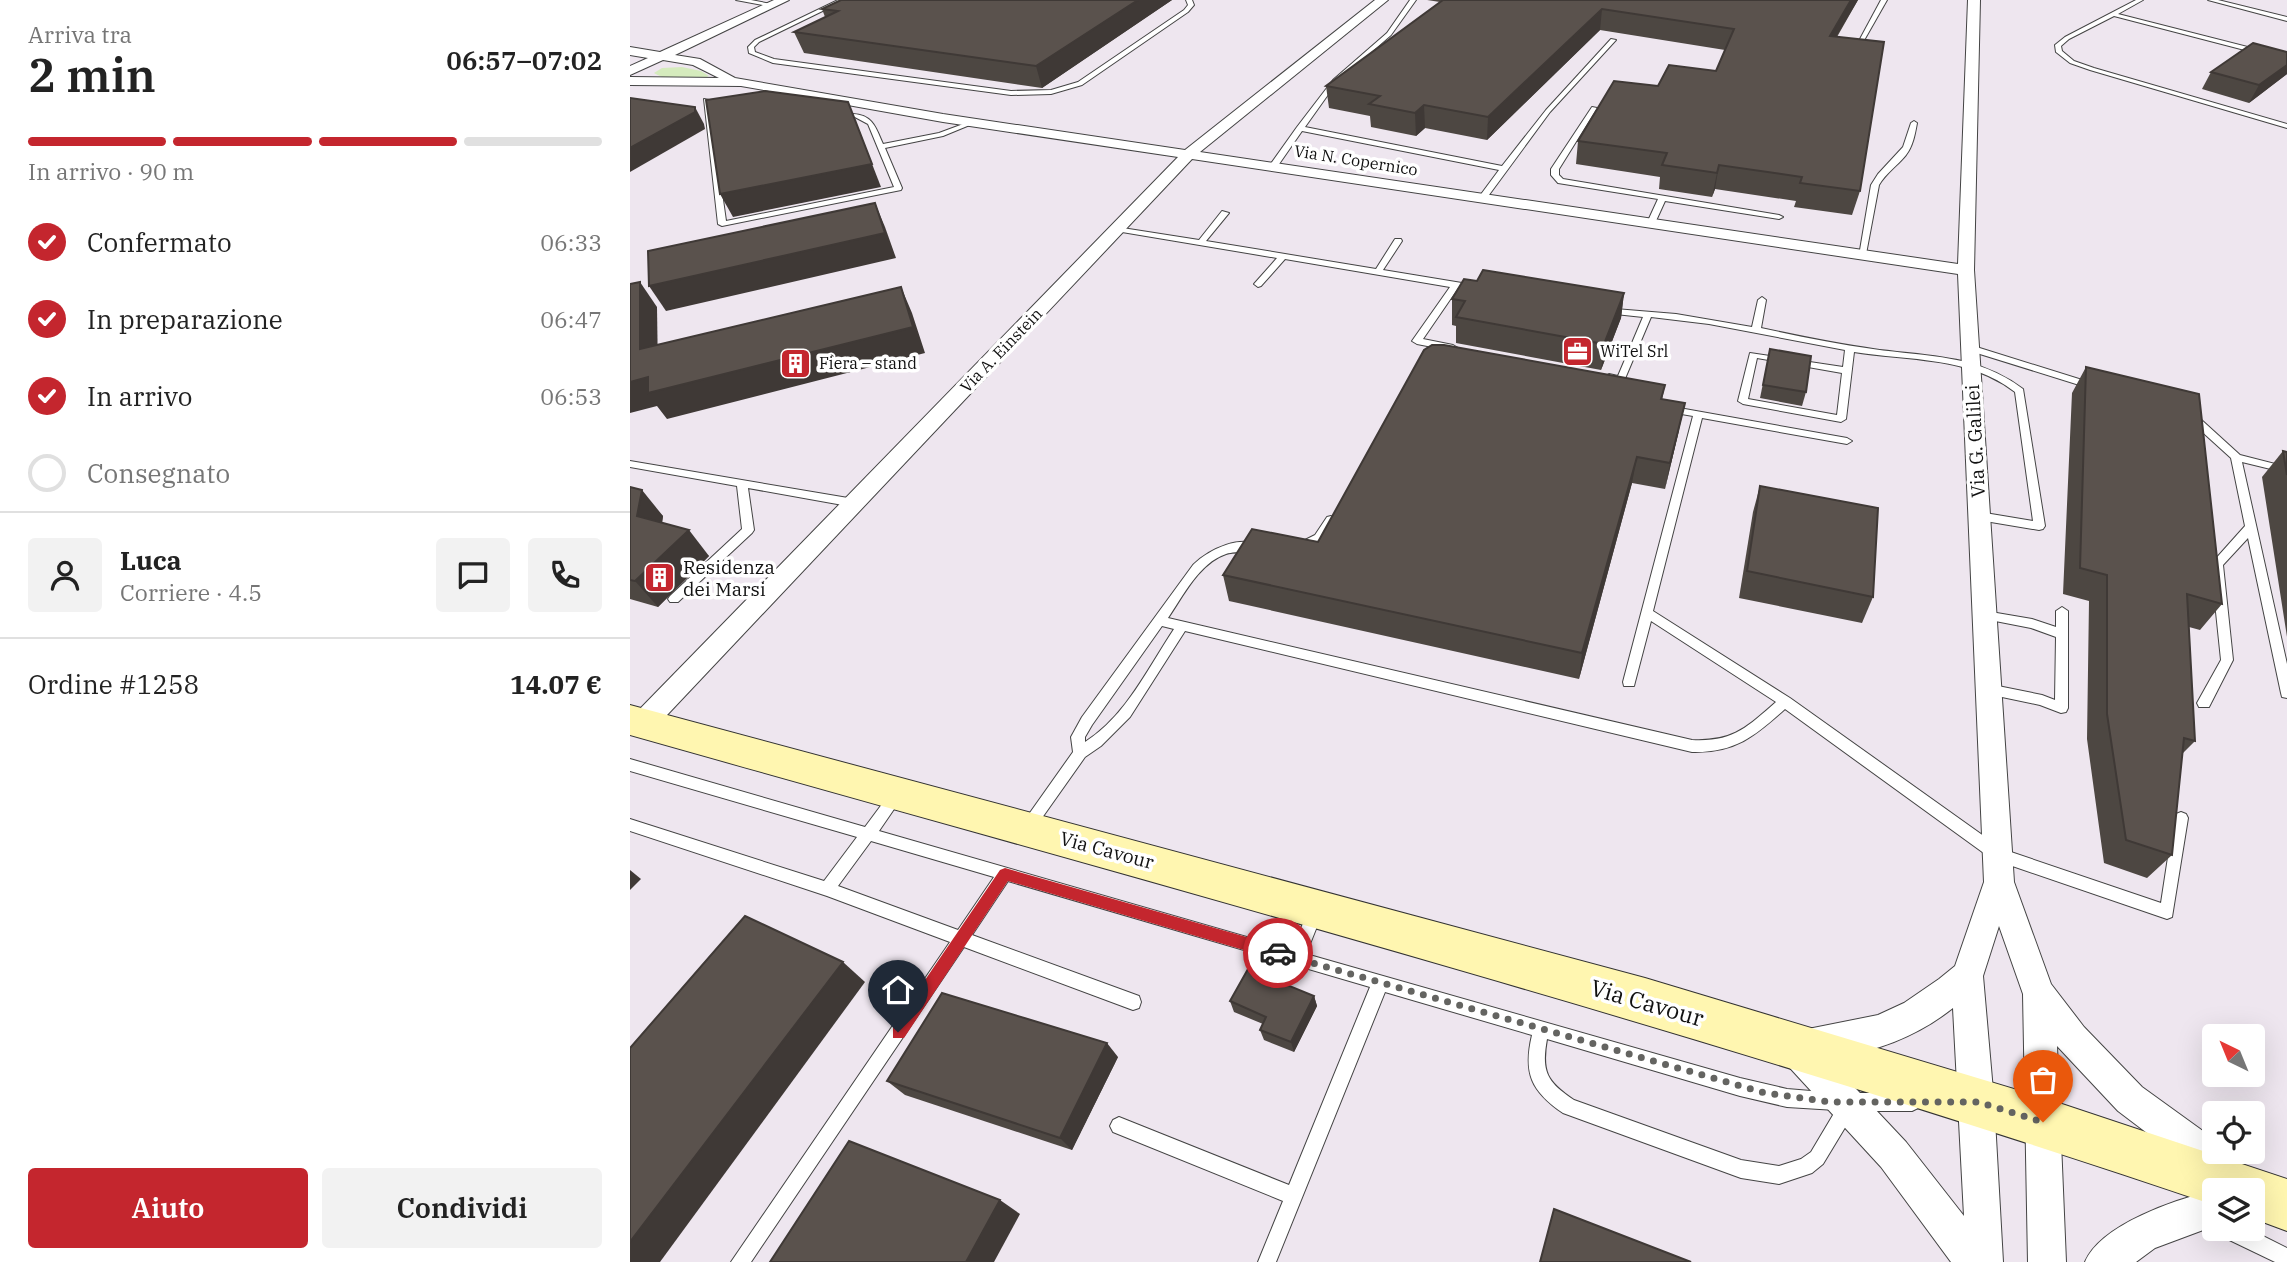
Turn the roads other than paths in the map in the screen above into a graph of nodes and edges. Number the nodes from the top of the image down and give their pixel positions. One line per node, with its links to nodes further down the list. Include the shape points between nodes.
1 (739, 0): 11 (lane)
2 (825, 0): 10 (lane)
3 (1189, 0): 10 (lane, via 1186,11 1089,79 1040,93 773,61 752,53 757,41)
4 (1382, 0): 36 (street, Via A. Einstein)
5 (1413, 0): 34 (lane, via 1389,34 1335,81)
6 (1884, 0): 16 (lane)
7 (1974, 0): 49 (street, Via G. Galilei)
8 (2140, 0): 12 (lane)
9 (2211, 0): 13 (lane)
10 (840, 1)
11 (778, 2): 17 (street)
12 (2113, 14): 18 (lane); 32 (lane, via 2064,40 2059,52 2092,69)
13 (2287, 19)
14 (1613, 40): 38 (lane, via 1548,111)
15 (630, 51): 17 (street)
16 (1855, 51)
17 (662, 56): 19 (street); 21 (street, via 696,62)
18 (2287, 60)
19 (630, 71)
20 (630, 82): 21 (street)
21 (741, 82): 23 (street, Via N. Copernico)
22 (706, 100): 29 (lane)
23 (870, 106): 27 (lane); 30 (street, Via N. Copernico)
24 (1594, 108): 40 (lane, via 1555,169 1556,178)
25 (841, 114): 27 (lane)
26 (2287, 114): 32 (lane)
27 (855, 115): 35 (lane, via 871,123)
28 (719, 117): 29 (lane)
29 (708, 119): 35 (lane, via 722,223 898,188)
30 (974, 122): 35 (lane, via 941,135); 36 (street, Via N. Copernico)
31 (1914, 123): 47 (lane, via 1906,153 1875,185)
32 (2276, 123): 33 (lane)
33 (2287, 126)
34 (1299, 128): 37 (lane); 38 (lane)
35 (881, 147)
36 (1190, 152): 37 (street, Via N. Copernico); 44 (street, Via A. Einstein)
37 (1274, 165): 39 (street, Via N. Copernico)
38 (1505, 169): 39 (lane)
39 (1483, 197): 43 (street, Via N. Copernico)
40 (1662, 199): 42 (lane); 43 (lane)
41 (1225, 213): 46 (lane)
42 (1779, 218)
43 (1651, 223): 47 (street, Via N. Copernico)
44 (1116, 229): 46 (lane); 72 (street, Via A. Einstein)
45 (1398, 241): 50 (lane)
46 (1201, 243): 48 (lane)
47 (1861, 254): 49 (street, Via N. Copernico)
48 (1283, 257): 50 (lane); 51 (lane)
49 (1966, 270): 60 (street, Via G. Galilei)
50 (1378, 272): 52 (lane)
51 (1258, 284)
52 (1456, 285): 53 (lane); 59 (lane, via 1417,341)
53 (1483, 290)
54 (1762, 300): 57 (lane)
55 (1592, 308): 56 (lane)
56 (1647, 317): 57 (lane, via 1685,318); 62 (lane, via 1621,380)
57 (1756, 331): 58 (lane)
58 (1850, 348): 60 (lane); 61 (lane)
59 (1458, 349)
60 (1971, 357): 63 (lane); 74 (street, Via G. Galilei); 74 (lane, via 2020,391 2039,526)
61 (1846, 372): 61 (lane, via 1753,355 1743,401 1841,419)
62 (1594, 374)
63 (2101, 388)
64 (1658, 407): 66 (lane)
65 (2179, 413): 68 (lane, via 2192,417)
66 (1698, 415): 67 (lane); 80 (lane)
67 (1846, 441)
68 (2236, 457): 70 (lane); 75 (lane)
69 (630, 464): 71 (lane)
70 (2287, 470)
71 (742, 483): 72 (lane); 78 (lane, via 748,530)
72 (854, 503): 90 (street, Via A. Einstein)
73 (1339, 506): 76 (lane, via 1319,538)
74 (1979, 516): 81 (street, Via G. Galilei)
75 (2251, 527): 87 (lane); 89 (lane, via 2217,564 2227,660)
76 (1291, 550)
77 (1269, 551): 82 (lane, via 1240,546 1211,556)
78 (674, 599)
79 (2062, 611): 84 (lane)
80 (1647, 613): 85 (lane); 88 (lane)
81 (1985, 615): 84 (lane); 86 (street, Via G. Galilei)
82 (1161, 621): 83 (lane); 91 (lane, via 1082,729)
83 (1182, 626): 88 (lane, via 1692,746 1733,743); 91 (lane, via 1115,726)
84 (2062, 634): 86 (lane, via 2061,708)
85 (1629, 682)
86 (1988, 688): 98 (street, Via G. Galilei)
87 (2287, 693)
88 (1785, 702): 98 (lane)
89 (2204, 703)
90 (636, 722): 93 (main road, Via Cavour)
91 (1080, 753): 96 (lane)
92 (630, 765): 97 (lane, Via Cavour)
93 (898, 793): 96 (main road, Via Cavour); 97 (lane)
94 (2182, 818): 98 (lane, via 2167,912)
95 (630, 825): 100 (lane)
96 (1027, 828): 101 (main road, Via Cavour)
97 (867, 834): 99 (lane, Via Cavour); 100 (lane)
98 (1998, 868): 104 (street, Via G. Galilei); 106 (street, Via G. Galilei)
99 (1005, 874): 102 (lane); 103 (lane, Via Cavour)
100 (827, 889): 102 (lane)
101 (1317, 907): 103 (lane); 109 (main road, Via Cavour)
102 (962, 940): 107 (lane); 120 (lane)
103 (1296, 958): 105 (lane, Via Cavour)
104 (1967, 976): 109 (street, via 1937,1003 1876,1033); 111 (street)
105 (1380, 983): 108 (lane, Via Cavour); 116 (lane)
106 (2039, 993): 112 (street); 114 (street, via 2083,1052)
107 (1133, 1002)
108 (1541, 1030): 110 (lane, Via Cavour, via 1787,1098); 110 (lane, via 1535,1071 1556,1099 1752,1171 1779,1175 1806,1167 1827,1145)
109 (1788, 1043): 110 (street); 111 (main road, Via Cavour)
110 (1850, 1102): 111 (lane, Via Cavour); 122 (street, via 1914,1177)
111 (1978, 1102): 112 (main road, Via Cavour); 123 (street)
112 (2043, 1122): 115 (main road, Via Cavour); 124 (street)
113 (1119, 1126): 116 (lane)
114 (2213, 1178)
115 (2202, 1190)
116 (1294, 1196): 121 (lane)
117 (2202, 1217): 125 (street, via 2144,1233)
118 (2265, 1234): 119 (lane)
119 (2287, 1258)
120 (740, 1262)
121 (1267, 1262)
122 (1973, 1262)
123 (1984, 1262)
124 (2047, 1262)
125 (2104, 1262)

